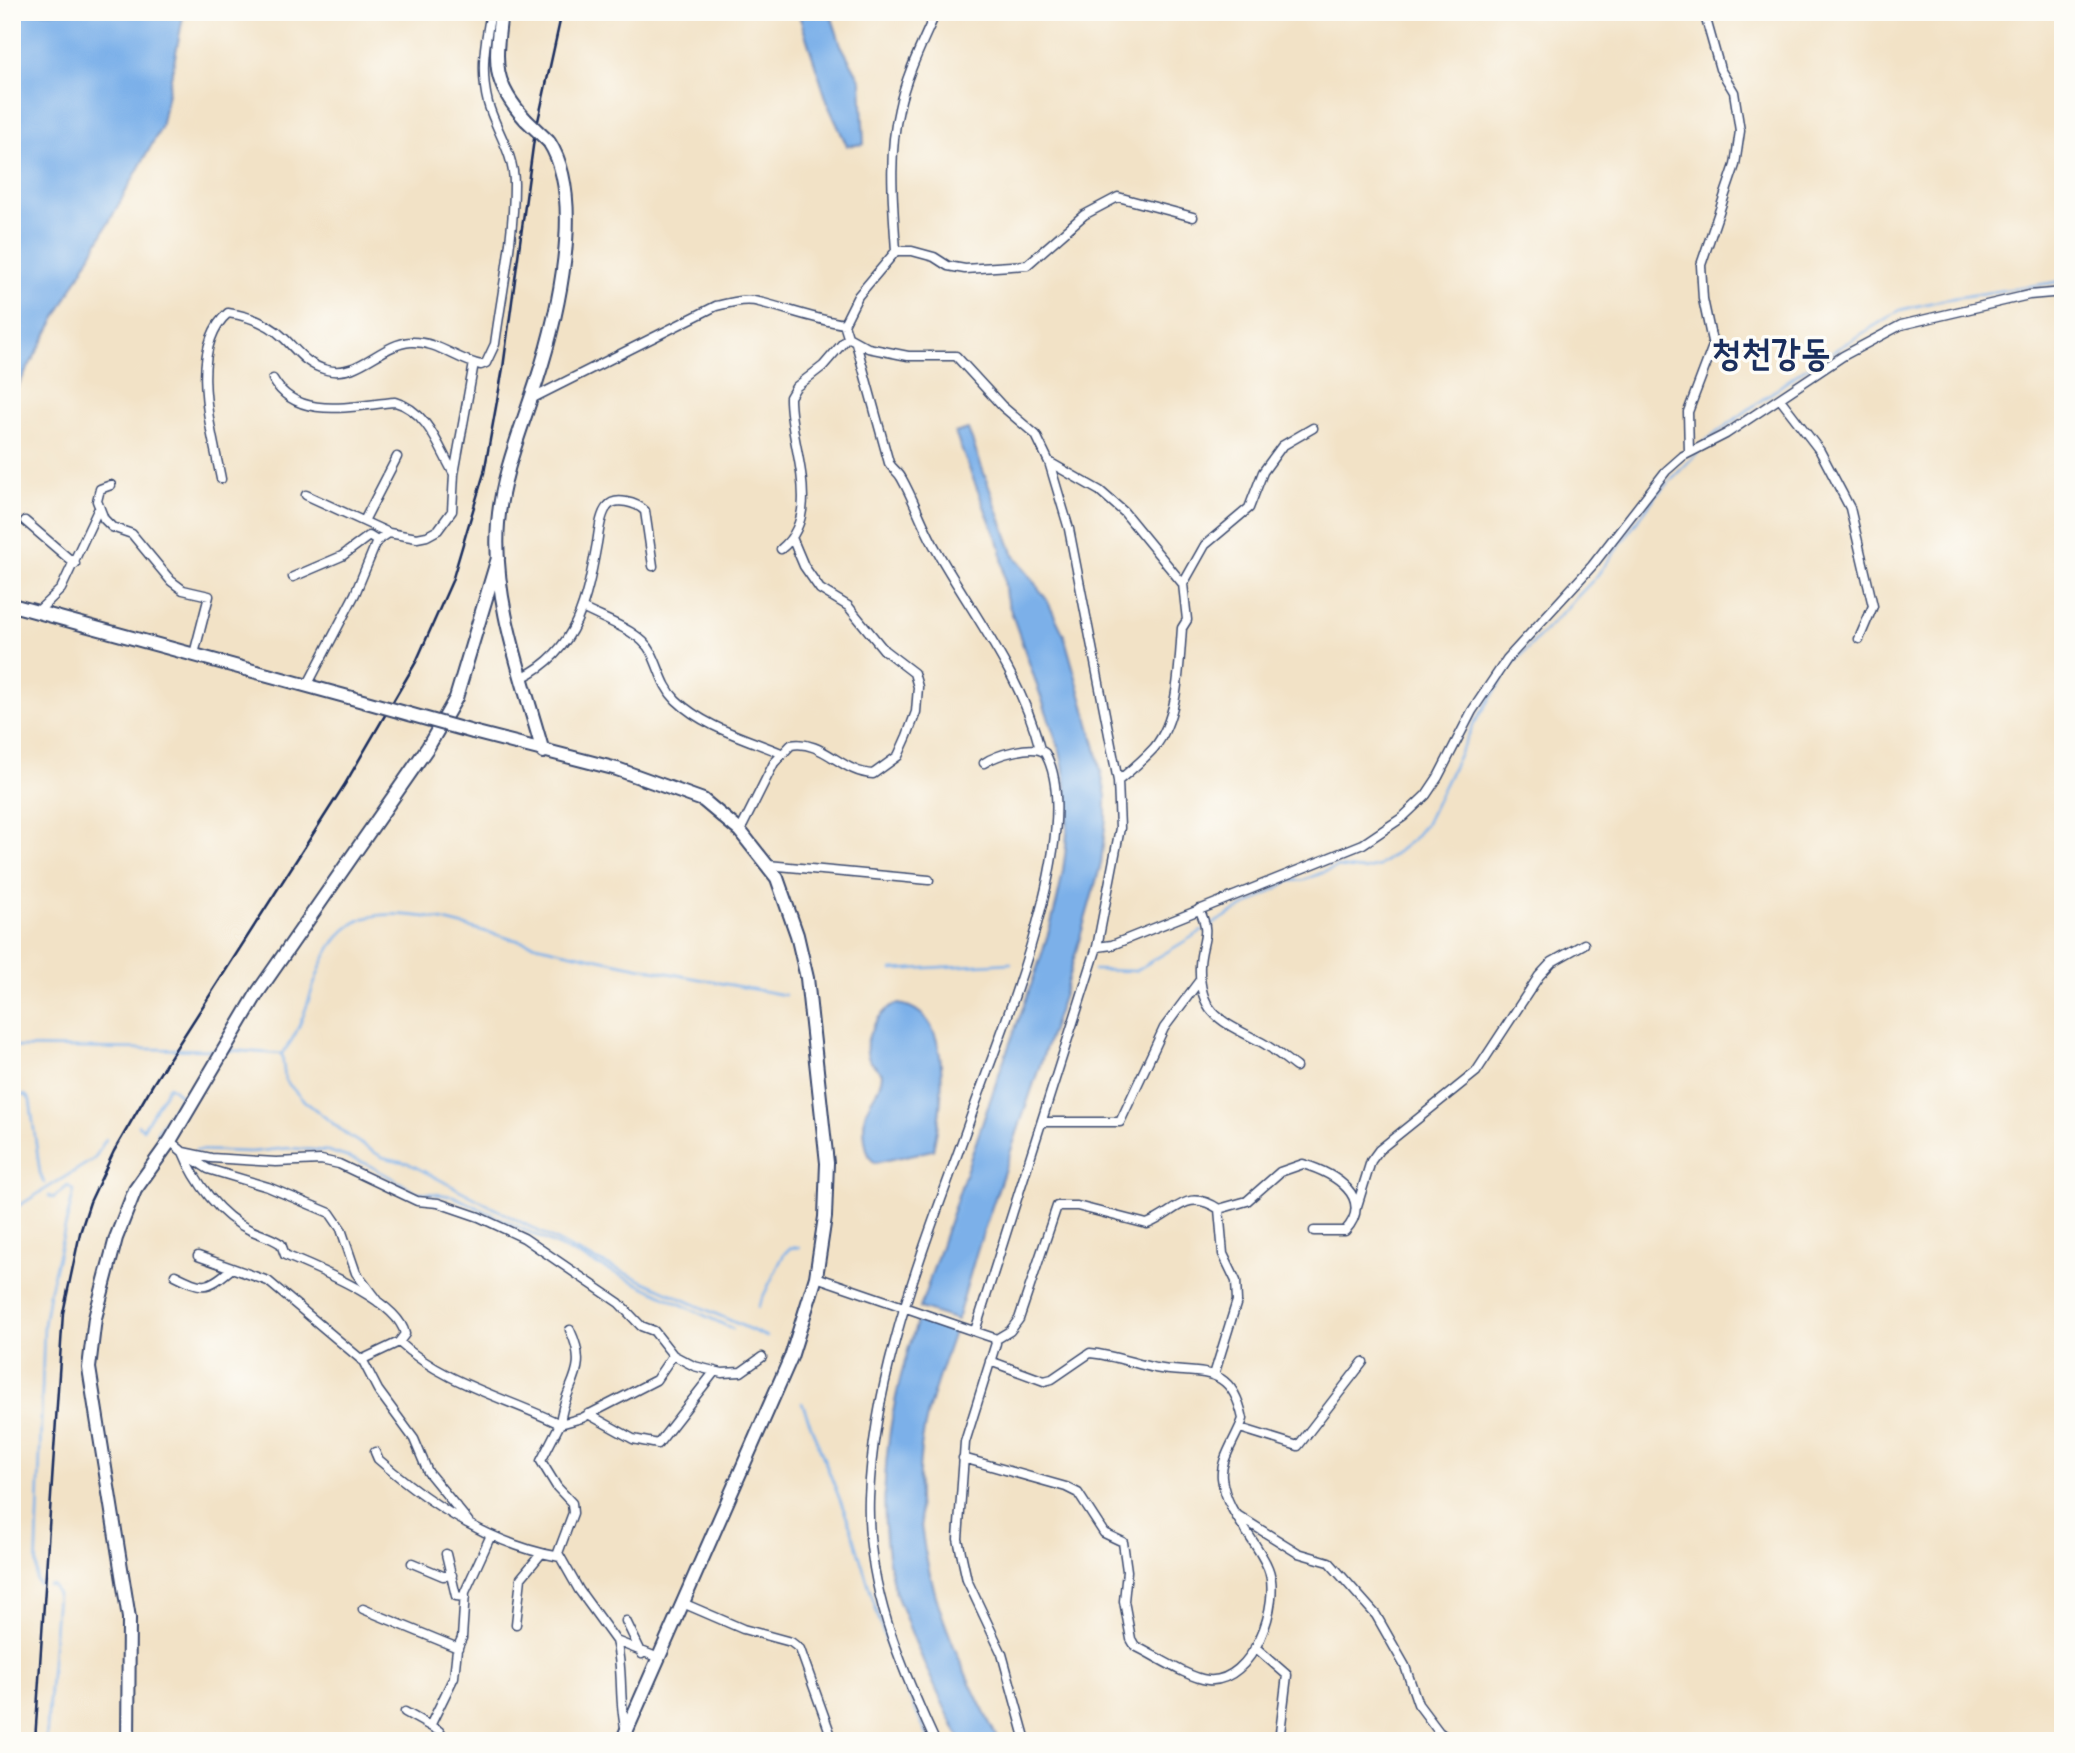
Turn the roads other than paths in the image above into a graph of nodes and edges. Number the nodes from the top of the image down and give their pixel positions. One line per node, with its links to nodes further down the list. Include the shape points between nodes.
1 (491, 12): 5 (street)
2 (501, 12): 5 (main road)
3 (936, 12): 7 (street, via 915,54 898,110 893,159)
4 (1703, 12): 17 (street, via 1720,69 1734,92 1740,131 1735,165 1701,265 1713,346 1688,412)
5 (490, 59): 12 (street, via 488,103 511,156 514,184 495,344 486,363); 14 (main road, bridge, via 504,94 558,155 564,178 567,216 552,321)
6 (1193, 217): 7 (street, via 1118,197 1084,215 1027,265 1007,268 965,269 912,251)
7 (896, 251): 9 (street, via 858,296)
8 (2063, 292): 15 (street, via 2029,295 1901,325 1843,356)
9 (844, 324): 10 (street); 14 (street, via 758,301 716,306)
10 (848, 337): 11 (street); 28 (street, via 790,397 804,503)
11 (856, 343): 19 (street, via 908,356 956,356 1002,407 1036,435); 43 (street, via 889,463 900,474 937,551 1016,686)
12 (474, 363): 20 (street); 21 (street, via 435,345 409,342 352,370 329,371 301,358 262,323 228,313 209,337 205,367)
13 (273, 379): 20 (street, via 289,399 313,407 403,404 427,425)
14 (531, 399): 31 (main road, via 501,498)
15 (1780, 399): 17 (street, via 1706,446); 39 (street, via 1820,451 1850,508 1873,606)
16 (1313, 428): 35 (street, via 1277,452 1263,472 1249,508 1205,545)
17 (1692, 450): 51 (street, via 1666,471 1592,566 1507,659 1472,711 1438,777 1403,817 1363,844)
18 (397, 457): 26 (street)
19 (1049, 462): 35 (street, via 1100,491 1124,512); 47 (street, via 1069,529)
20 (454, 474): 27 (street, via 452,511 438,530 416,538)
21 (221, 479)
22 (111, 485): 24 (street, via 100,489)
23 (306, 495): 26 (street)
24 (98, 510): 32 (street); 40 (street, via 112,527 132,534 171,581 183,590 209,596)
25 (25, 521): 32 (street)
26 (364, 521): 27 (street)
27 (389, 533): 29 (street)
28 (793, 540): 30 (street); 45 (street, via 811,580 848,606 884,650 907,665 918,687 916,712 898,756 873,774 851,770 808,744 791,745)
29 (377, 541): 34 (street, via 369,536 342,556); 42 (street)
30 (781, 549)
31 (498, 558): 41 (main road, via 504,607); 57 (main road, via 456,698 428,747 311,913)
32 (75, 564): 38 (street, via 61,589)
33 (653, 566): 37 (street, via 645,511 622,501 610,503 600,525)
34 (293, 577)
35 (1183, 584): 47 (street, via 1187,620 1165,730 1155,747)
36 (17, 607): 38 (main road)
37 (584, 609): 41 (street, via 558,652); 45 (street, via 641,640 651,651 665,688 684,707 726,731)
38 (37, 612): 40 (main road)
39 (1859, 639)
40 (194, 654): 42 (main road)
41 (523, 677): 44 (main road)
42 (308, 684): 44 (main road, bridge)
43 (1040, 749): 46 (street); 67 (street, via 1054,771 1050,871 1021,974)
44 (543, 752): 48 (main road, via 617,769 689,793)
45 (781, 753): 48 (street)
46 (984, 763)
47 (1118, 781): 53 (street, via 1119,845)
48 (740, 831): 49 (main road)
49 (768, 865): 50 (street); 65 (main road, via 797,934 812,1016 827,1163)
50 (929, 880)
51 (1199, 909): 53 (street); 54 (street, via 1208,937)
52 (1584, 944): 59 (street, via 1539,975 1476,1072 1379,1150)
53 (1097, 947): 56 (street)
54 (1200, 980): 55 (street, via 1214,1016); 56 (street, via 1164,1028 1120,1122)
55 (1296, 1067)
56 (1042, 1122): 69 (street)
57 (170, 1141): 58 (street); 105 (main road, via 123,1215 98,1304 90,1353 91,1394 129,1618)
58 (183, 1152): 66 (street, via 211,1198 240,1224 281,1244 285,1255 334,1276); 66 (street, via 199,1166 268,1186 330,1213 341,1229 356,1273); 72 (street, via 239,1160 321,1160 417,1201 478,1217 524,1238 618,1303 641,1326 654,1331)
59 (1357, 1206): 60 (street, via 1346,1186 1303,1164 1280,1172 1247,1200); 61 (street, via 1345,1231)
60 (1219, 1209): 70 (street, via 1203,1200 1189,1200 1151,1223 1139,1224 1077,1206 1057,1206 1019,1319); 78 (street, via 1222,1246 1236,1281 1237,1301)
61 (1314, 1231)
62 (198, 1256): 63 (street)
63 (230, 1270): 64 (street, via 206,1286); 74 (street, via 268,1281)
64 (175, 1275)
65 (816, 1277): 67 (street); 93 (main road, via 791,1357)
66 (380, 1304): 71 (street, via 403,1323 405,1334)
67 (908, 1309): 69 (street); 108 (street, via 895,1340 873,1439 869,1537 882,1608)
68 (570, 1330): 80 (street, via 580,1361)
69 (975, 1331): 70 (street)
70 (995, 1340): 75 (street)
71 (399, 1342): 74 (street); 80 (street, via 423,1362)
72 (673, 1355): 77 (street); 79 (street, via 656,1380)
73 (762, 1357): 77 (street, via 741,1372)
74 (361, 1360): 85 (street, via 414,1439 428,1472)
75 (990, 1361): 78 (street, via 1044,1381 1090,1353); 83 (street)
76 (1363, 1362): 81 (street, via 1298,1446)
77 (715, 1371): 79 (street, via 658,1444 633,1439)
78 (1214, 1375): 81 (street, via 1233,1389 1243,1419)
79 (588, 1415): 80 (street)
80 (560, 1423): 89 (street, via 541,1461 572,1503)
81 (1240, 1428): 84 (street, via 1222,1466 1224,1488)
82 (374, 1452): 85 (street, via 419,1494)
83 (963, 1458): 99 (street, via 1079,1493 1099,1527 1123,1542 1128,1571 1124,1601 1135,1646 1208,1680 1229,1676); 109 (street, via 960,1555 971,1591 999,1644)
84 (1234, 1513): 99 (street, via 1272,1581 1271,1606); 111 (street, via 1298,1553 1329,1562 1376,1615 1405,1666 1418,1704)
85 (468, 1521): 86 (street)
86 (491, 1535): 88 (street); 92 (street)
87 (446, 1554): 91 (street)
88 (541, 1554): 89 (street); 96 (street, via 521,1578)
89 (560, 1557): 97 (street)
90 (412, 1563): 91 (street, via 443,1576)
91 (452, 1575): 92 (street, via 456,1596)
92 (465, 1597): 98 (street, via 463,1638)
93 (685, 1604): 101 (main road); 107 (street, via 797,1646)
94 (363, 1609): 98 (street)
95 (625, 1621): 100 (street)
96 (516, 1624)
97 (616, 1641): 100 (street); 104 (street)
98 (457, 1647): 103 (street, via 454,1677)
99 (1255, 1647): 110 (street, via 1287,1675)
100 (642, 1654): 101 (street)
101 (659, 1658): 104 (main road)
102 (405, 1712): 103 (street)
103 (430, 1726): 106 (street)
104 (624, 1736)
105 (128, 1741)
106 (446, 1741)
107 (833, 1741)
108 (934, 1741)
109 (1026, 1741)
110 (1279, 1741)
111 (1451, 1741)

